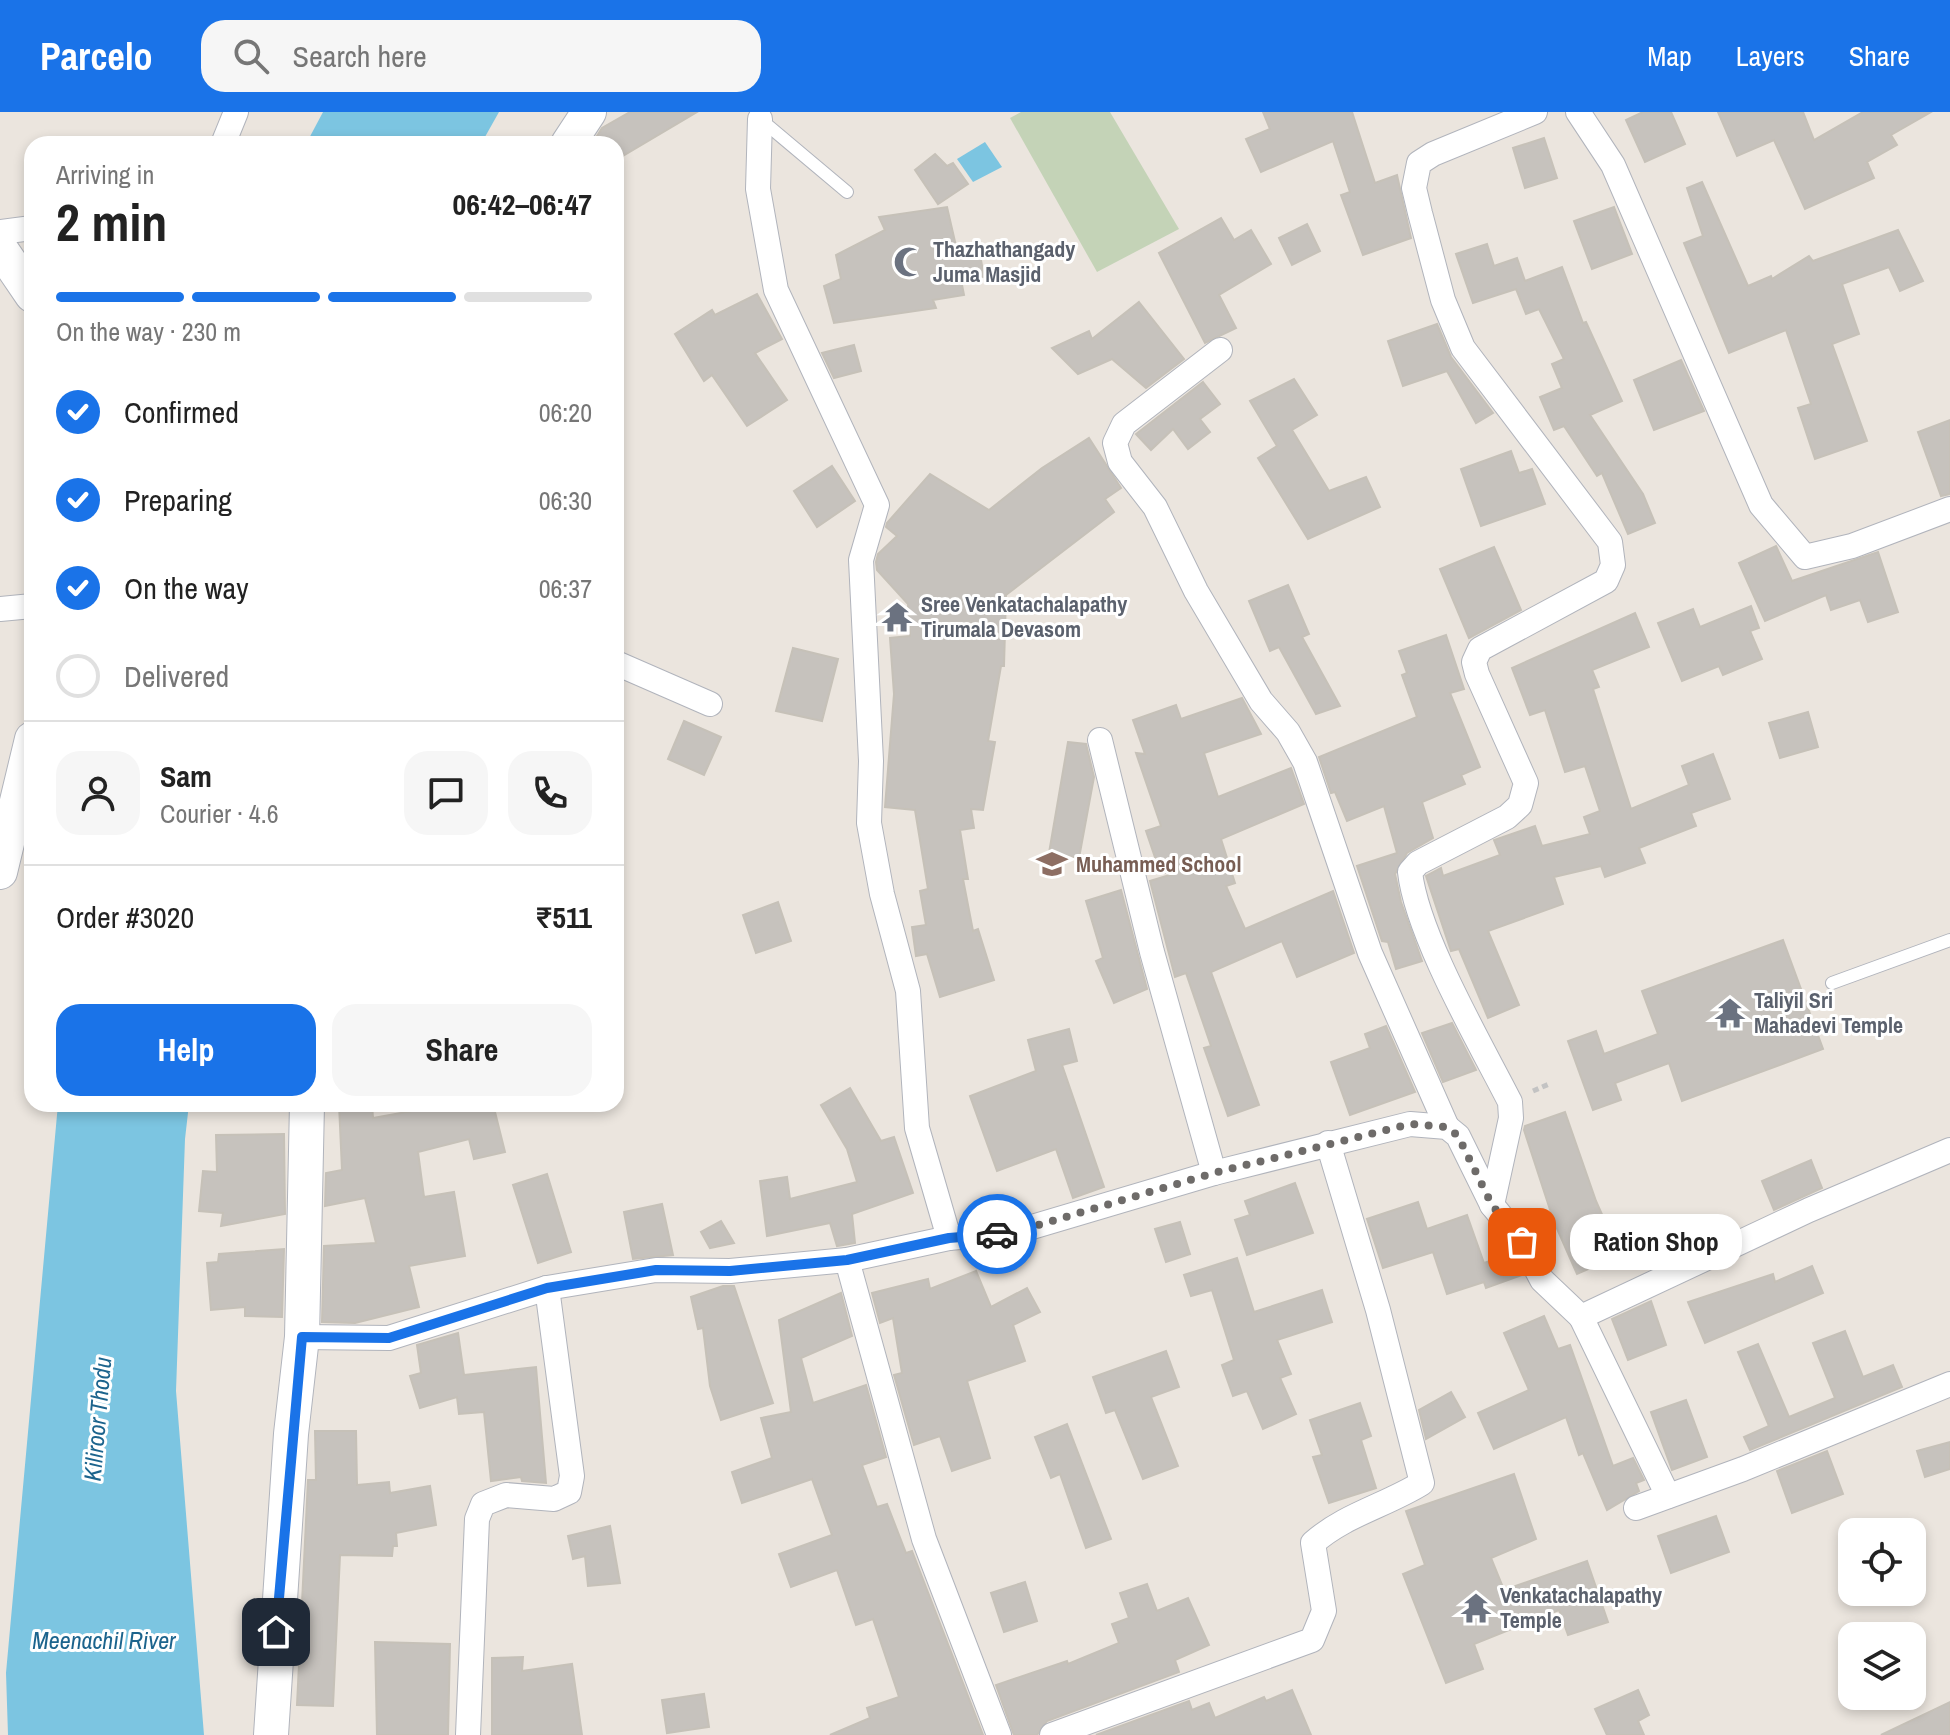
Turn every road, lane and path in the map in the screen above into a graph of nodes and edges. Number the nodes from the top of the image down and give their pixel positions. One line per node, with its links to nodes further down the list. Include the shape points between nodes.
1 (236, 112): 6 (street)
2 (589, 112): 7 (main road)
3 (1535, 112): 29 (street, via 1433,154 1419,163 1414,188 1457,336 1610,542 1613,565 1606,581 1480,649 1474,662 1477,674 1526,783 1520,805 1410,872 1443,968 1510,1102)
4 (1578, 112): 14 (street, via 1613,165 1761,505 1805,557 1852,546)
5 (758, 115): 8 (lane); 30 (street, via 758,189 776,290 877,505 861,560 869,823 908,991 917,1128)
6 (226, 136)
7 (573, 136)
8 (847, 192)
9 (24, 229): 10 (street)
10 (0, 232)
11 (0, 248): 12 (main road)
12 (24, 283)
13 (1220, 350): 25 (street, via 1124,424 1115,443 1120,462 1155,507 1196,591 1261,701 1305,762 1365,941)
14 (1950, 509)
15 (24, 607): 16 (street)
16 (0, 609)
17 (624, 666): 18 (street)
18 (710, 704)
19 (1100, 740): 28 (street)
20 (24, 772): 21 (main road)
21 (0, 872)
22 (1950, 940): 23 (lane)
23 (1832, 983)
24 (307, 1112): 34 (main road)
25 (1447, 1127): 26 (street, via 1410,1124); 29 (street, via 1466,1145)
26 (1328, 1143): 28 (street); 41 (street, via 1422,1483 1331,1527 1313,1543 1324,1611 1312,1640)
27 (1950, 1150): 33 (street)
28 (1214, 1173): 30 (street, via 1015,1232)
29 (1492, 1205): 33 (street, via 1522,1242 1542,1280)
30 (949, 1238): 31 (street)
31 (847, 1260): 32 (street, via 730,1271 656,1270); 40 (street, via 924,1539)
32 (547, 1288): 34 (street, via 389,1338); 39 (street, via 572,1476 569,1492 554,1499 506,1495 483,1504 477,1519)
33 (1581, 1317): 36 (street)
34 (302, 1337): 38 (main road)
35 (1950, 1384): 36 (street)
36 (1668, 1496): 37 (street)
37 (1636, 1508)
38 (271, 1735)
39 (468, 1735)
40 (999, 1735)
41 (1052, 1735)

